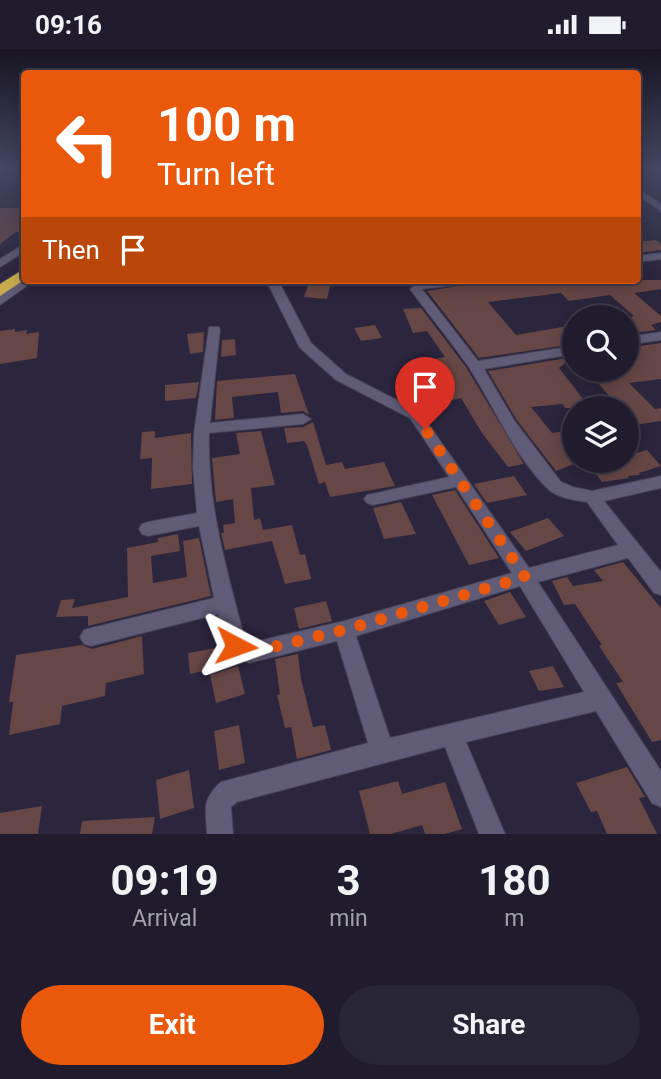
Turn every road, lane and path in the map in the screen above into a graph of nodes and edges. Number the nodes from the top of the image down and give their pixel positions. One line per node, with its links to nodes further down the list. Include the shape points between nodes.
1 (21, 249): 5 (street)
2 (661, 256): 3 (street)
3 (641, 258)
4 (21, 259): 6 (highway)
5 (0, 264)
6 (0, 275)
7 (21, 275): 11 (highway)
8 (23, 284): 12 (street)
9 (274, 284): 20 (street, via 305,345 341,377 415,415)
10 (421, 284): 17 (street, via 416,292)
11 (0, 291)
12 (0, 300)
13 (214, 330): 19 (street)
14 (661, 335): 15 (street)
15 (639, 339)
16 (562, 352): 17 (street)
17 (475, 366): 22 (street, via 545,475 555,486)
18 (303, 419): 19 (street)
19 (202, 429): 24 (street, via 201,469)
20 (461, 480): 23 (street); 27 (street)
21 (661, 482): 22 (street)
22 (592, 497): 26 (street)
23 (373, 499)
24 (208, 518): 25 (street); 29 (street)
25 (148, 529)
26 (632, 549): 27 (street); 28 (street)
27 (525, 577): 30 (street); 32 (street)
28 (661, 587)
29 (225, 604): 30 (street, via 236,646 244,653); 31 (street)
30 (344, 630): 34 (street)
31 (91, 637)
32 (602, 699): 33 (street); 35 (street)
33 (451, 734): 34 (street); 37 (street)
34 (383, 751): 36 (street, via 224,794 217,809)
35 (661, 794)
36 (220, 834)
37 (492, 834)

